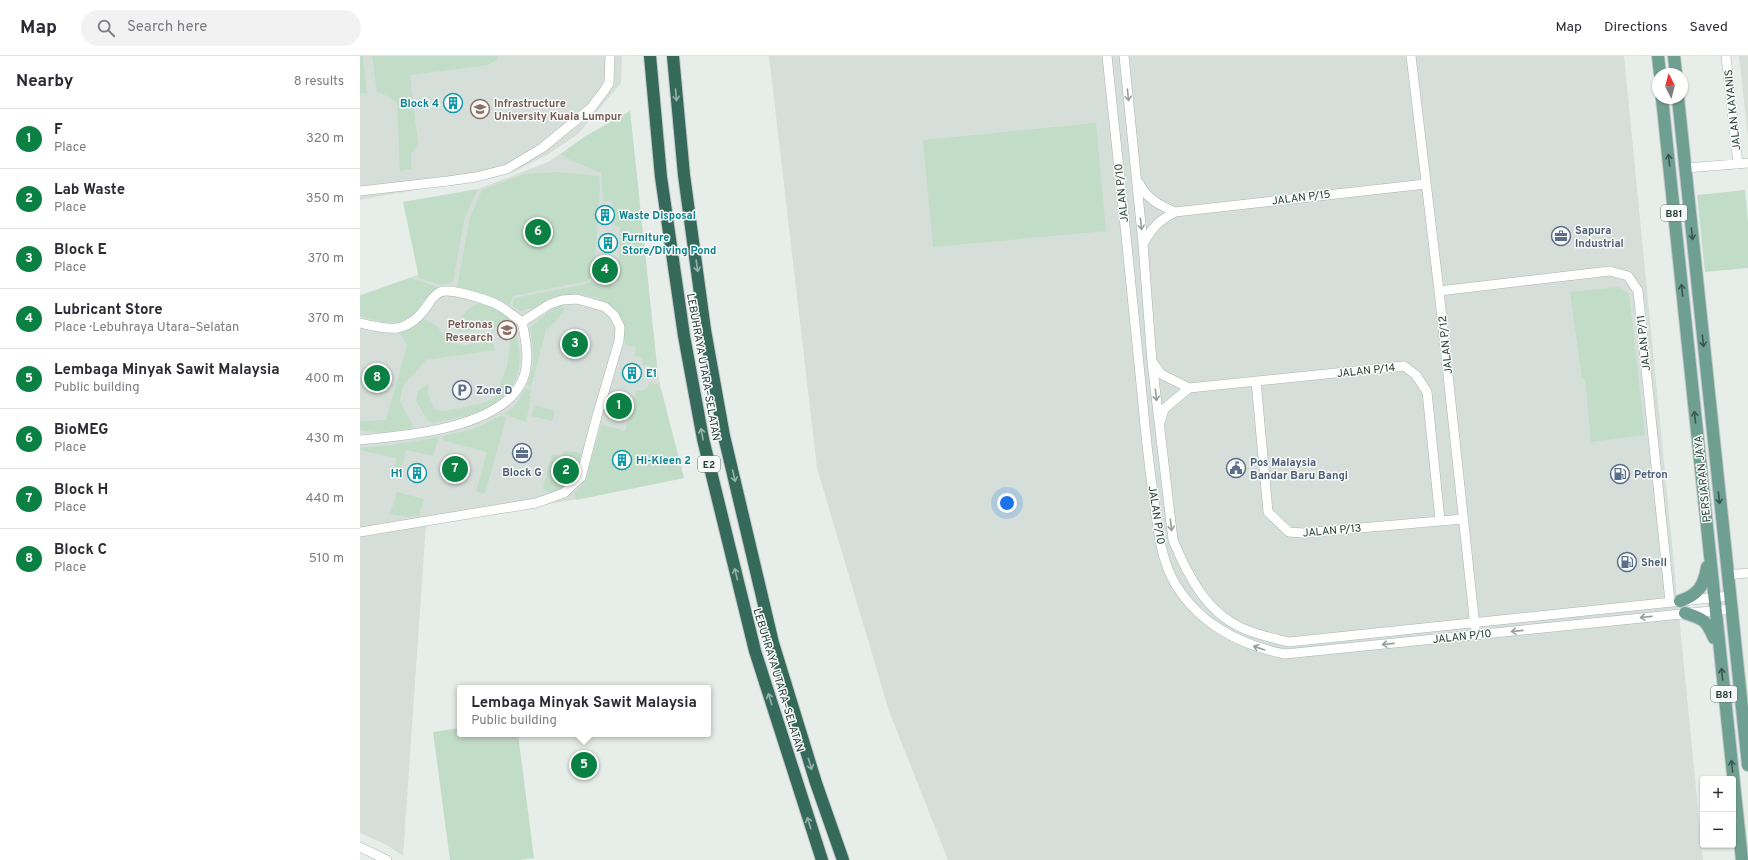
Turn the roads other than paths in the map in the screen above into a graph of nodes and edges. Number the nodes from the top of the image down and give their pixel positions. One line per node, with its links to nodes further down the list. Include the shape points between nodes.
1 (610, 56): 19 (street, via 609,83 591,108 542,148 506,169 448,182)
2 (650, 56): 48 (highway, LEBUHRAYA UTARA–SELATAN / E2, one-way to 2, via 755,651 703,439 684,336 662,185)
3 (673, 56): 49 (highway, LEBUHRAYA UTARA–SELATAN / E2, one-way to 49, via 684,175 705,330 724,436 773,643 816,783)
4 (1107, 56): 43 (street, JALAN P/10, one-way to 4, via 1286,654 1262,649 1233,638 1208,621 1186,600 1172,578 1160,545 1148,455)
5 (1124, 56): 17 (street, JALAN P/10, one-way to 17)
6 (1411, 56): 18 (street, JALAN P/12)
7 (1658, 56): 10 (main road)
8 (1674, 56): 11 (main road)
9 (1726, 56): 15 (street, JALAN KAYANIS)
10 (1659, 68)
11 (1675, 68)
12 (1663, 104): 33 (main road, PERSIARAN JAYA / B81, one-way to 12)
13 (1679, 104): 16 (main road, PERSIARAN JAYA / B81)
14 (1748, 163): 15 (street)
15 (1738, 164): 16 (street)
16 (1686, 168): 35 (main road, PERSIARAN JAYA / B81, one-way to 35)
17 (1136, 178): 20 (street, via 1151,200); 21 (street, JALAN P/10, one-way to 21)
18 (1426, 184): 20 (street, JALAN P/15); 22 (street, JALAN P/12)
19 (360, 191)
20 (1175, 212): 21 (street, JALAN P/15, via 1155,225)
21 (1144, 244): 25 (street, JALAN P/10)
22 (1439, 291): 30 (street, JALAN P/12); 38 (street, JALAN P/11, via 1610,271 1628,276 1638,291)
23 (522, 322): 24 (street, via 493,303 455,292 440,292 411,323 400,328 387,329); 29 (street, via 526,343 523,379 513,396 497,410 472,420 428,431); 32 (street, via 550,304 577,299 605,307 614,315 620,327 620,341 581,476 568,491 536,504)
24 (360, 323)
25 (1152, 362): 27 (street, via 1161,374); 28 (street, JALAN P/10, one-way to 28)
26 (1256, 381): 27 (street, JALAN P/14); 31 (street, JALAN P/14, via 1404,366 1416,375 1427,392); 31 (street, JALAN P/13, via 1268,512 1288,532 1303,534)
27 (1189, 388): 28 (street, via 1164,409)
28 (1160, 426): 42 (street, JALAN P/10, one-way to 42, via 1173,540 1181,561 1197,590 1217,612 1241,628 1289,642)
29 (360, 440)
30 (1463, 519): 31 (street, JALAN P/13); 42 (street, JALAN P/12)
31 (1440, 520)
32 (360, 532)
33 (1709, 553): 37 (main road, PERSIARAN JAYA / B81); 38 (main road, via 1702,587 1695,594)
34 (1748, 573): 35 (street)
35 (1727, 575): 36 (main road, PERSIARAN JAYA / B81)
36 (1730, 596): 37 (street, JALAN P/10); 39 (main road, PERSIARAN JAYA / B81)
37 (1713, 598): 38 (street, JALAN P/10); 40 (main road, PERSIARAN JAYA / B81)
38 (1675, 602): 42 (street, JALAN P/10)
39 (1731, 609): 40 (street, JALAN P/10); 45 (main road, PERSIARAN JAYA / B81)
40 (1715, 610): 41 (street, JALAN P/10); 44 (main road, PERSIARAN JAYA / B81)
41 (1685, 613): 43 (street, JALAN P/10, one-way to 43); 44 (main road, via 1708,624)
42 (1474, 622): 43 (street, JALAN P/12)
43 (1475, 635)
44 (1719, 648): 50 (main road, PERSIARAN JAYA / B81, one-way to 44)
45 (1748, 765)
46 (360, 847): 47 (street)
47 (388, 860)
48 (822, 860)
49 (843, 860)
50 (1742, 860)

